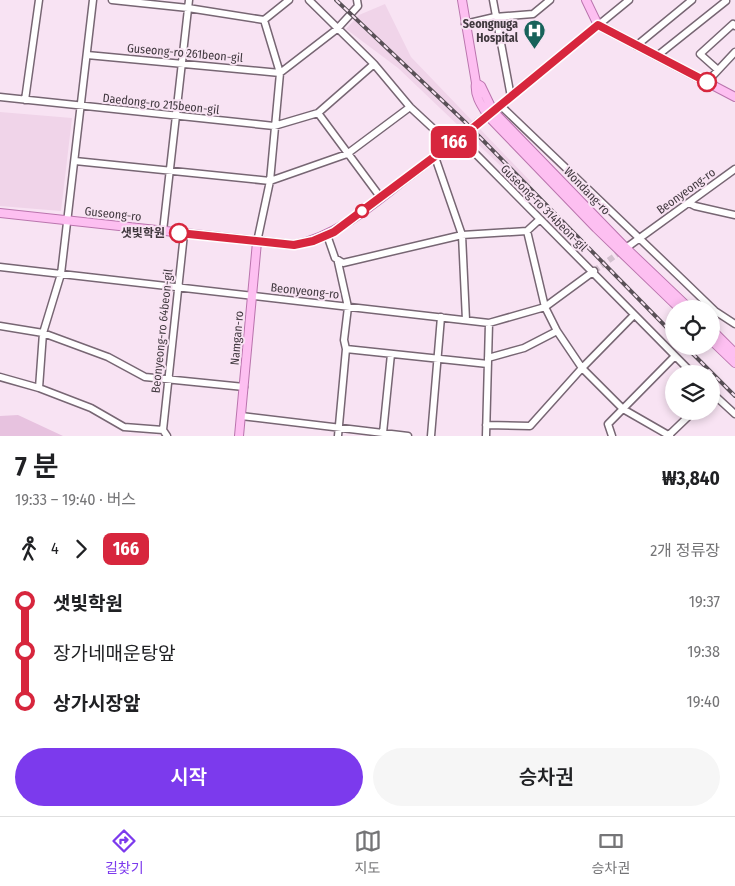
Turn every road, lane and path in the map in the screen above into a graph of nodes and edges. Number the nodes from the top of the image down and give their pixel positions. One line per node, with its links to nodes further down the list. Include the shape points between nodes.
1 (39, 0): 34 (street)
2 (93, 0): 24 (street)
3 (112, 0): 15 (street)
4 (189, 0): 15 (street)
5 (288, 0): 17 (street)
6 (310, 0): 21 (street)
7 (357, 0): 21 (street, via 358,6)
8 (462, 0): 18 (main road, Wondang-ro)
9 (493, 0): 16 (street)
10 (550, 0): 16 (street, via 533,14)
11 (586, 0): 19 (main road)
12 (629, 0): 19 (street, Guseong-ro)
13 (692, 0): 22 (street)
14 (726, 1): 25 (street)
15 (188, 8): 17 (street); 26 (street)
16 (495, 17): 18 (street); 32 (street)
17 (264, 20): 29 (street)
18 (465, 24): 39 (main road, Wondang-ro, via 476,83 481,86)
19 (598, 25): 22 (main road); 32 (street, Guseong-ro)
20 (735, 26): 28 (street, via 733,24 700,54)
21 (337, 29): 27 (street); 29 (street)
22 (636, 46): 25 (main road)
23 (735, 52): 28 (street)
24 (87, 55): 26 (street, Guseong-ro 261beon-gil); 37 (street)
25 (657, 56): 30 (main road)
26 (182, 64): 29 (street, Guseong-ro 261beon-gil); 40 (street)
27 (374, 64): 36 (street); 38 (street, Daedong-ro 215beon-gil)
28 (718, 70): 30 (street)
29 (280, 72): 41 (street)
30 (707, 82): 33 (main road)
31 (0, 97): 34 (street, Daedong-ro 215beon-gil)
32 (511, 97): 35 (street, Guseong-ro)
33 (735, 97)
34 (26, 100): 37 (street, Daedong-ro 215beon-gil)
35 (500, 105): 39 (street, Guseong-ro); 61 (street)
36 (410, 106): 43 (street); 44 (street)
37 (81, 107): 40 (street, Daedong-ro 215beon-gil); 46 (street)
38 (318, 113): 41 (street, Daedong-ro 215beon-gil); 44 (street)
39 (490, 113): 42 (main road, Guseong-ro); 63 (main road, Wondang-ro); 70 (main road, Wondang-ro, via 596,228)
40 (176, 117): 41 (street, Daedong-ro 215beon-gil); 48 (street)
41 (274, 126): 49 (street)
42 (460, 138): 43 (main road, Guseong-ro); 54 (street, Guseong-ro 314beon-gil)
43 (451, 145): 45 (main road, Guseong-ro)
44 (347, 154): 49 (street); 50 (street)
45 (435, 156): 50 (main road, Guseong-ro); 59 (street)
46 (74, 161): 48 (street); 55 (street)
47 (735, 169): 51 (street, Beonyeong-ro)
48 (170, 171): 49 (street); 56 (street)
49 (270, 181): 62 (street)
50 (381, 198): 60 (main road, Guseong-ro)
51 (689, 203): 53 (street); 61 (street, Beonyeong-ro)
52 (0, 213): 55 (main road, Guseong-ro)
53 (735, 215)
54 (540, 219): 57 (street); 66 (street, Guseong-ro 314beon-gil)
55 (68, 221): 56 (main road, Guseong-ro); 67 (street, Guseong-ro)
56 (163, 231): 58 (main road, Guseong-ro)
57 (528, 231): 59 (street); 73 (street)
58 (184, 234): 62 (main road, Guseong-ro); 68 (street, Beonyeong-ro 64beon-gil)
59 (462, 234): 64 (street); 76 (street)
60 (327, 235): 62 (main road, Guseong-ro, via 294,245); 64 (street)
61 (639, 239): 63 (street, Beonyeong-ro); 78 (street, via 715,311)
62 (258, 242): 69 (main road, Namgan-ro)
63 (626, 248): 71 (main road, Wondang-ro)
64 (338, 262): 72 (street)
65 (0, 267): 67 (street, Beonyeong-ro)
66 (593, 271): 73 (street, Beonyeong-ro); 74 (street, Guseong-ro 314beon-gil)
67 (61, 274): 68 (street, Beonyeong-ro); 81 (street, Guseong-ro)
68 (178, 288): 69 (street, Beonyeong-ro); 94 (street, Beonyeong-ro 64beon-gil)
69 (252, 296): 72 (street, Beonyeong-ro); 95 (main road, Namgan-ro)
70 (671, 300)
71 (681, 300)
72 (348, 307): 75 (street, Beonyeong-ro); 83 (street)
73 (545, 307): 77 (street, Beonyeong-ro); 80 (street)
74 (634, 315): 87 (street, Guseong-ro 314beon-gil); 92 (street)
75 (441, 318): 76 (street, Beonyeong-ro); 88 (street)
76 (466, 320): 77 (street, Beonyeong-ro)
77 (489, 323): 89 (street)
78 (735, 324)
79 (0, 326): 81 (street)
80 (556, 330): 89 (street, via 524,348); 92 (street)
81 (43, 333): 94 (street, via 108,357 145,377); 96 (street, Guseong-ro)
82 (720, 338): 85 (main road)
83 (346, 349): 86 (street); 103 (street)
84 (720, 349): 90 (main road)
85 (735, 353)
86 (391, 354): 88 (street); 105 (street)
87 (675, 356): 91 (street, Guseong-ro 314beon-gil); 98 (street)
88 (438, 358): 89 (street); 109 (street)
89 (488, 361): 102 (street)
90 (735, 363)
91 (684, 365)
92 (582, 368): 98 (street); 102 (street, via 530,426)
93 (0, 377): 96 (street, Beonyeong-ro 64beon-gil)
94 (169, 379): 95 (street); 104 (street, Beonyeong-ro 64beon-gil)
95 (244, 387): 100 (main road, Namgan-ro)
96 (39, 388): 104 (street, Beonyeong-ro 64beon-gil, via 91,408 124,427)
97 (720, 400): 99 (street)
98 (623, 409): 111 (street, via 608,424); 112 (street)
99 (735, 414)
100 (241, 416): 103 (street); 106 (main road, Namgan-ro)
101 (685, 420): 112 (street)
102 (486, 425): 110 (street)
103 (339, 428): 105 (street); 107 (street)
104 (165, 433)
105 (383, 433): 108 (street)
106 (239, 436)
107 (338, 436)
108 (408, 436)
109 (431, 436)
110 (486, 436)
111 (612, 436)
112 (669, 436)

